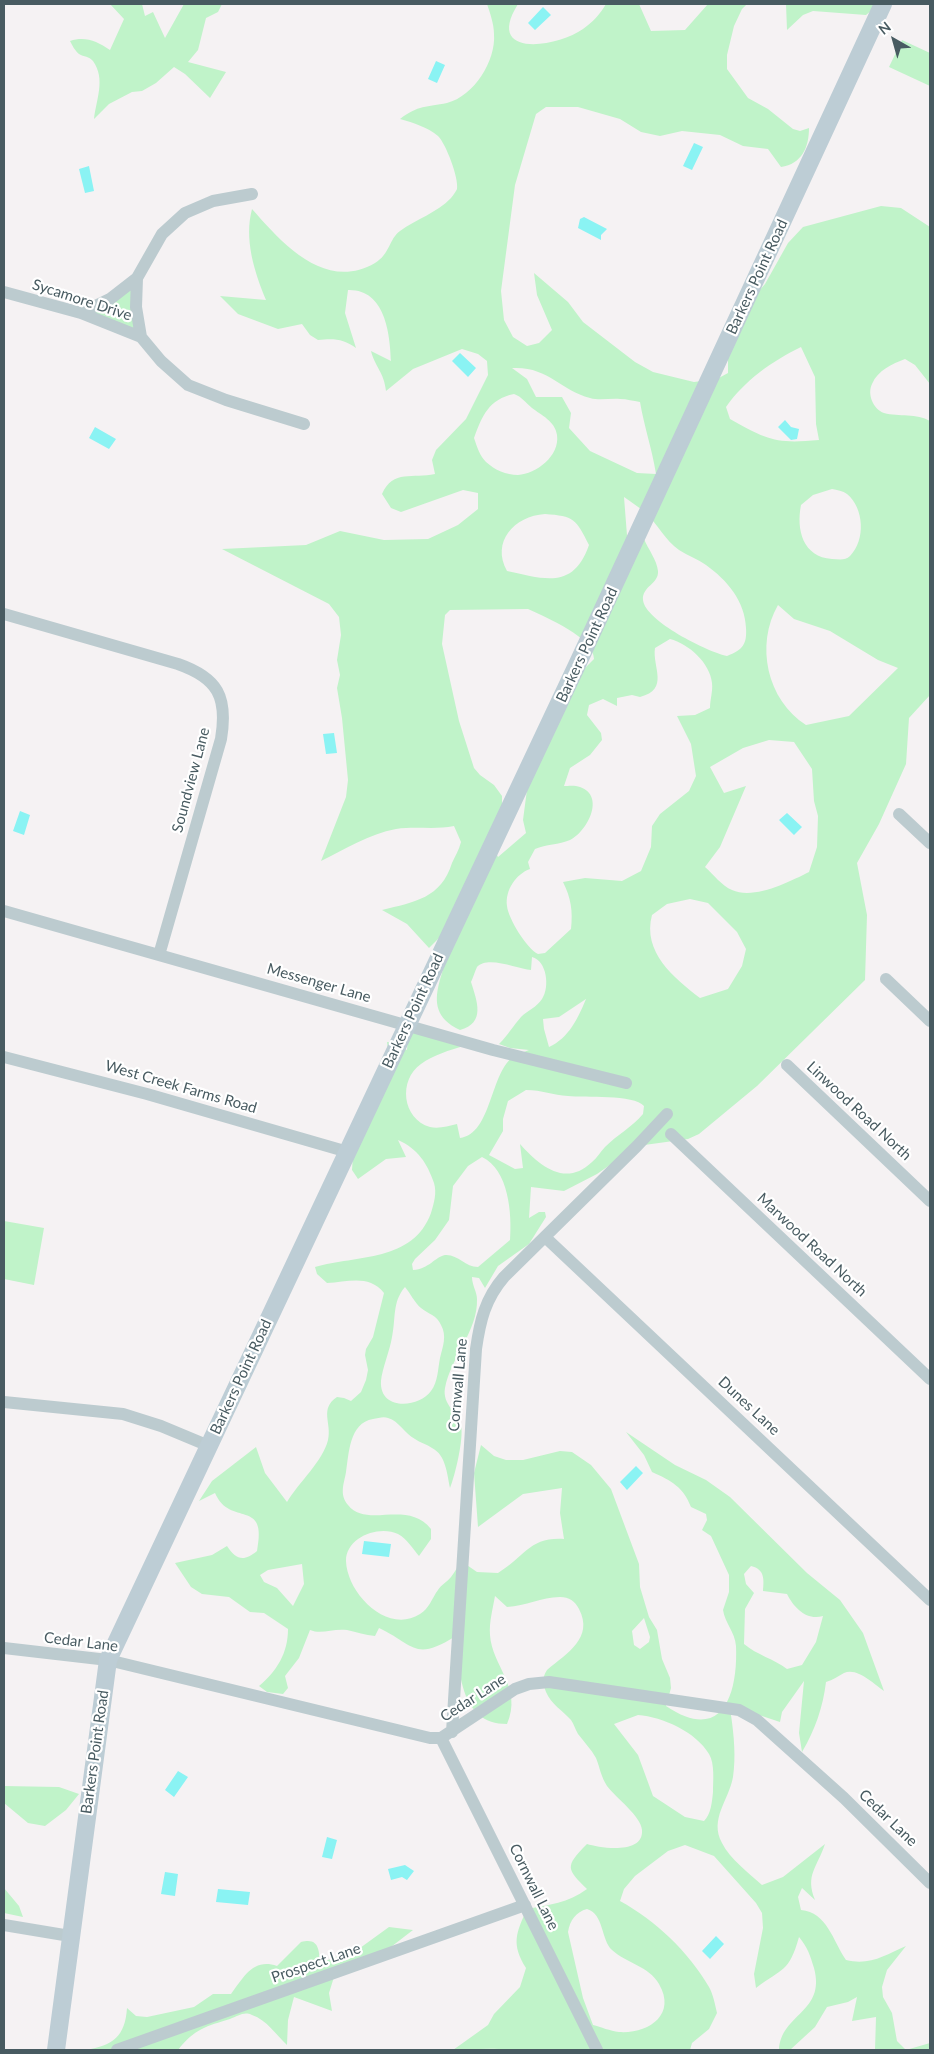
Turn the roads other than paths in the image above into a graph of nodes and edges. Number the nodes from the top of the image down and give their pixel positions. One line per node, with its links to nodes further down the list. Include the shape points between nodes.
1 (883, 4): 15 (street, Barkers Point Road, via 577,665)
2 (252, 194): 3 (street, via 213,201 185,213 162,234)
3 (137, 278): 5 (street, via 110,298); 6 (street, via 136,307)
4 (4, 292): 5 (street, Sycamore Drive)
5 (81, 313): 6 (street, Sycamore Drive)
6 (141, 337): 7 (street, Sycamore Drive, via 161,362 188,385)
7 (304, 424)
8 (4, 614): 12 (street, Soundview Lane, via 197,670 216,687 224,720 221,738)
9 (899, 814): 10 (street)
10 (930, 843)
11 (4, 911): 12 (street, Messenger Lane)
12 (159, 955): 15 (street, Messenger Lane)
13 (886, 978): 14 (street)
14 (930, 1021)
15 (406, 1025): 18 (street, Messenger Lane); 21 (street, Barkers Point Road)
16 (4, 1057): 21 (street, West Creek Farms Road)
17 (787, 1065): 22 (street, Linwood Road North)
18 (626, 1084)
19 (667, 1114): 23 (street, Cornwall Lane)
20 (671, 1134): 24 (street, Marwood Road North)
21 (348, 1152): 26 (street, Barkers Point Road)
22 (930, 1201)
23 (545, 1237): 27 (street, Dunes Lane); 30 (street, Cornwall Lane, via 497,1286 480,1322)
24 (930, 1379)
25 (4, 1402): 26 (street, via 123,1414)
26 (209, 1446): 29 (street, Barkers Point Road)
27 (930, 1600)
28 (4, 1648): 29 (street, Cedar Lane)
29 (108, 1660): 30 (street, Cedar Lane, via 400,1732 430,1738); 34 (street, Barkers Point Road)
30 (447, 1735): 31 (street, Cedar Lane, via 515,1689 549,1682 739,1710 757,1720 844,1798); 32 (street, Cornwall Lane)
31 (930, 1882)
32 (525, 1905): 36 (street, Prospect Lane); 37 (street, Cornwall Lane)
33 (4, 1925): 34 (street)
34 (70, 1936): 35 (street, Barkers Point Road)
35 (56, 2050)
36 (117, 2050)
37 (597, 2050)

